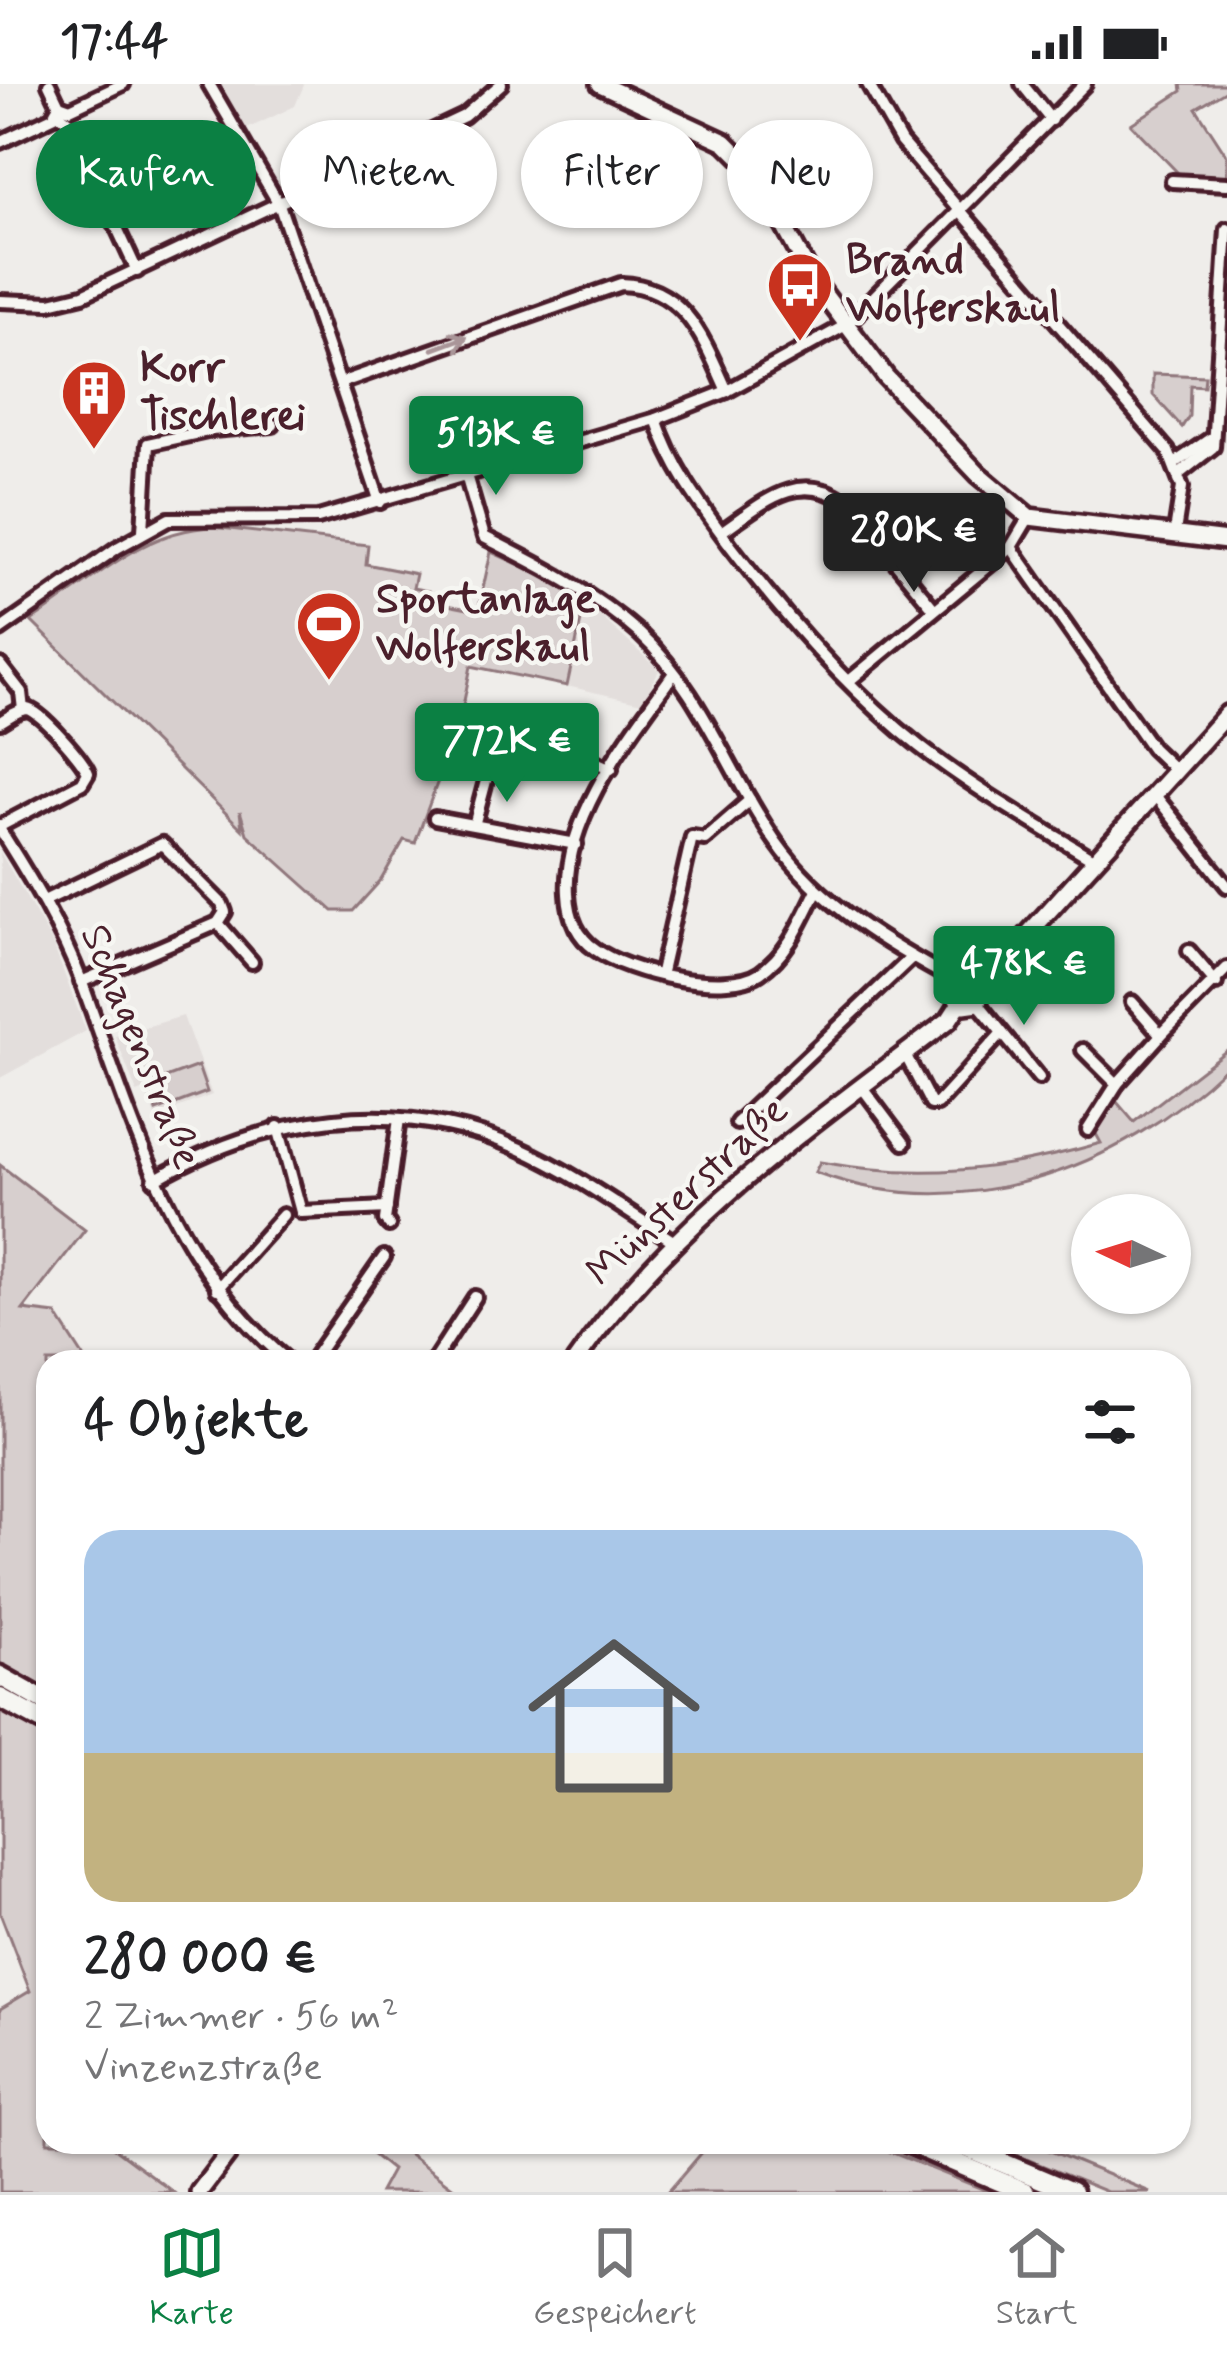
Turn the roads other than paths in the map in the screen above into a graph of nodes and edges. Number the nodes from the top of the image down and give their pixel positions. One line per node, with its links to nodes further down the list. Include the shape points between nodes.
1 (49, 84): 9 (street)
2 (123, 84): 9 (street)
3 (209, 84): 14 (street)
4 (501, 84): 14 (street, via 464,116)
5 (600, 84): 19 (street, via 725,142 755,172)
6 (868, 84): 15 (street, via 901,142)
7 (1022, 84): 10 (street)
8 (1085, 84): 10 (street)
9 (63, 112): 11 (street); 17 (street)
10 (1052, 120): 15 (street)
11 (0, 142)
12 (1172, 181): 13 (street)
13 (1227, 184)
14 (279, 204): 17 (street); 20 (street)
15 (962, 211): 19 (street); 24 (street)
16 (1227, 229): 24 (street, via 1213,447)
17 (137, 271): 18 (street, via 65,301)
18 (0, 301)
19 (845, 326): 21 (street); 27 (street, via 944,441)
20 (340, 382): 21 (street, one-way to 21, via 621,284 664,292 683,309); 26 (street)
21 (727, 392): 22 (street)
22 (656, 419): 25 (street); 29 (street, via 676,473)
23 (273, 425): 28 (street, via 148,444)
24 (1177, 468): 30 (street, via 1183,497)
25 (466, 475): 26 (street); 36 (street, via 484,537 575,583)
26 (380, 502): 28 (street, via 294,520 194,515)
27 (1029, 517): 30 (street); 32 (street)
28 (143, 531): 34 (street)
29 (721, 532): 33 (street, via 783,493 808,484 826,488); 37 (street)
30 (1175, 532): 31 (street)
31 (1227, 541)
32 (1011, 547): 33 (street); 44 (street)
33 (934, 609): 37 (street)
34 (0, 630)
35 (0, 665): 38 (street, via 22,692)
36 (674, 673): 43 (street); 46 (street)
37 (849, 681): 51 (street, via 955,772)
38 (23, 710): 40 (street); 49 (street, via 34,712 88,772 82,783)
39 (1227, 713): 44 (street)
40 (0, 722)
41 (448, 723): 42 (street)
42 (500, 732): 43 (street, via 566,747); 48 (street)
43 (611, 769): 50 (street)
44 (1175, 770): 45 (street)
45 (1154, 794): 51 (street); 52 (street)
46 (750, 800): 53 (street); 60 (street, via 704,839 692,837)
47 (436, 818): 48 (street)
48 (475, 821): 50 (street)
49 (0, 828): 54 (street, Schagenstraße)
50 (576, 844): 60 (street, via 567,890 572,923 620,964)
51 (1096, 861): 64 (street)
52 (1227, 886)
53 (817, 890): 57 (street); 60 (street, via 784,952 758,975 724,987)
54 (44, 901): 55 (street, via 162,844 222,904); 61 (street, Schagenstraße)
55 (218, 923): 58 (street); 61 (street)
56 (1189, 951): 63 (street)
57 (912, 957): 62 (street); 76 (street)
58 (252, 962)
59 (1227, 968): 63 (street)
60 (661, 972)
61 (81, 982): 80 (street, Schagenstraße)
62 (957, 982): 64 (street, via 970,976); 67 (street)
63 (1215, 983): 65 (street); 68 (street)
64 (982, 985): 67 (street)
65 (1227, 997)
66 (1132, 1002): 68 (street)
67 (969, 1003): 69 (street); 71 (street, Münsterstraße)
68 (1161, 1035): 73 (street)
69 (999, 1036): 71 (street, via 938,1104); 72 (street)
70 (1083, 1050): 73 (street)
71 (905, 1054): 74 (street, Münsterstraße)
72 (1039, 1078)
73 (1117, 1084): 78 (street)
74 (862, 1087): 79 (street); 84 (street, Münsterstraße, via 771,1155)
75 (400, 1119): 77 (street); 81 (street); 84 (street, via 513,1146)
76 (737, 1123)
77 (278, 1127): 80 (street); 81 (street, via 301,1212)
78 (1088, 1130)
79 (904, 1143)
80 (154, 1180): 86 (street, Schagenstraße)
81 (387, 1208): 83 (street)
82 (283, 1215): 86 (street)
83 (389, 1225)
84 (676, 1243): 91 (street, Münsterstraße)
85 (384, 1257): 89 (street)
86 (217, 1289): 88 (street, Schagenstraße)
87 (475, 1298): 90 (street)
88 (277, 1350)
89 (318, 1350)
90 (442, 1350)
91 (584, 1350)
92 (0, 1676): 93 (highway)
93 (36, 1696)
94 (0, 1698): 95 (highway)
95 (36, 1718)
96 (228, 2154): 99 (street)
97 (935, 2154): 100 (highway)
98 (982, 2154): 101 (highway)
99 (199, 2192)
100 (1025, 2192)
101 (1072, 2192)

